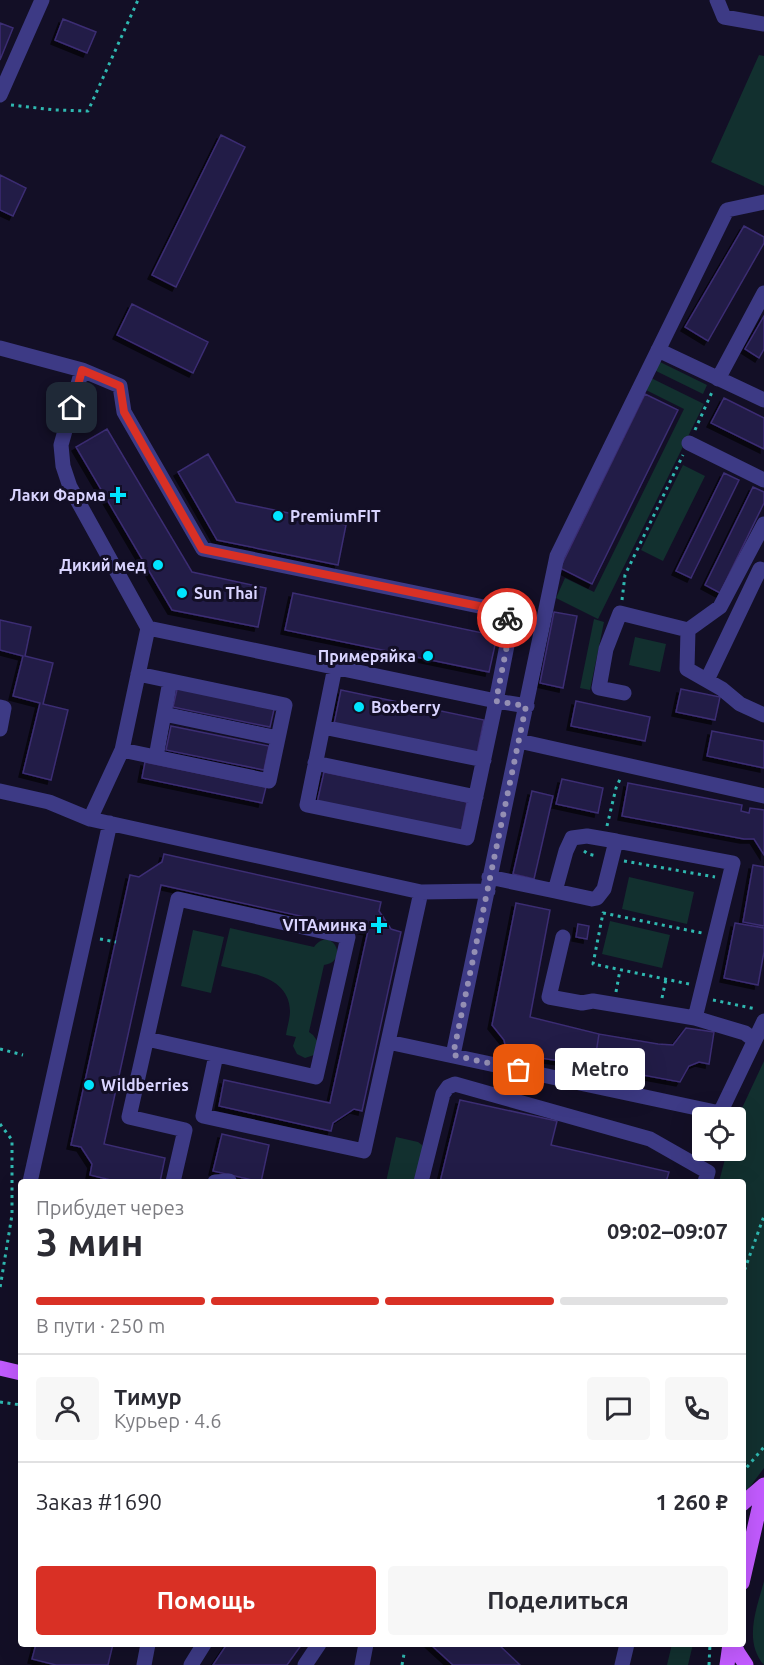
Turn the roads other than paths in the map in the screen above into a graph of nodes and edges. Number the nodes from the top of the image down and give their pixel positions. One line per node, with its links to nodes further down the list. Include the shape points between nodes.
1 (42, 0): 4 (lane)
2 (717, 0): 3 (lane, via 724,17)
3 (764, 24)
4 (3, 100)
5 (764, 202): 8 (lane, via 727,210)
6 (764, 293): 10 (lane)
7 (0, 348): 9 (lane)
8 (658, 350): 10 (lane); 24 (lane, via 557,556)
9 (82, 370): 16 (lane, via 61,445 63,466 70,487); 23 (lane, via 120,386 124,412 202,549 503,611 511,625)
10 (718, 379): 11 (lane)
11 (764, 400)
12 (689, 443): 13 (lane)
13 (764, 480)
14 (764, 524): 17 (lane, via 720,607)
15 (764, 571): 20 (lane, via 760,569)
16 (148, 628): 18 (lane); 19 (lane)
17 (688, 630): 20 (lane, via 687,669); 22 (lane, via 620,613 606,649 599,688)
18 (335, 667): 23 (lane); 28 (lane)
19 (138, 674): 21 (lane); 32 (lane)
20 (707, 680): 27 (lane, via 740,704)
21 (170, 681): 26 (lane); 30 (lane, via 285,705)
22 (624, 693)
23 (496, 701): 24 (lane); 34 (lane)
24 (526, 706): 31 (lane)
25 (0, 707): 29 (lane, via 4,708)
26 (164, 714): 30 (lane); 33 (lane)
27 (764, 715)
28 (323, 727): 34 (lane); 35 (lane)
29 (0, 729)
30 (278, 738): 33 (lane, via 269,781)
31 (519, 741): 37 (lane); 42 (lane)
32 (122, 750): 33 (lane); 39 (lane)
33 (156, 757)
34 (484, 760): 38 (lane)
35 (315, 763): 38 (lane); 38 (lane, via 307,805 467,838)
36 (0, 791): 39 (lane, via 49,802)
37 (764, 796)
38 (476, 797)
39 (90, 819): 40 (lane)
40 (110, 824): 44 (lane); 53 (lane)
41 (610, 840): 43 (lane, via 572,838); 43 (lane, via 612,858 604,889 597,898); 46 (lane, via 733,863)
42 (489, 884): 43 (lane); 44 (lane); 52 (lane)
43 (555, 891)
44 (421, 892): 50 (lane)
45 (563, 938): 46 (lane, via 549,997)
46 (695, 1018): 49 (lane, via 745,1033)
47 (764, 1021): 49 (lane)
48 (147, 1040): 51 (lane); 51 (lane, via 177,899 348,937 316,1077); 54 (lane, via 129,1118 185,1130)
49 (754, 1040): 52 (lane, via 720,1113)
50 (388, 1042): 51 (lane, via 364,1151 203,1116); 52 (lane)
51 (216, 1055)
52 (453, 1055)
53 (31, 1179)
54 (174, 1179)
55 (422, 1179): 56 (lane, via 443,1094 454,1084 650,1139 708,1172)
56 (706, 1179)
57 (0, 1368): 58 (main road)
58 (18, 1372)
59 (764, 1485): 61 (main road)
60 (764, 1493): 62 (main road)
61 (746, 1501)
62 (746, 1566)
63 (147, 1647): 70 (lane)
64 (202, 1647): 71 (lane)
65 (317, 1647): 72 (lane)
66 (365, 1647): 73 (lane)
67 (626, 1647): 74 (lane)
68 (731, 1647): 75 (main road)
69 (734, 1647): 76 (main road)
70 (144, 1665)
71 (191, 1665)
72 (305, 1665)
73 (362, 1665)
74 (622, 1665)
75 (727, 1665)
76 (746, 1665)

